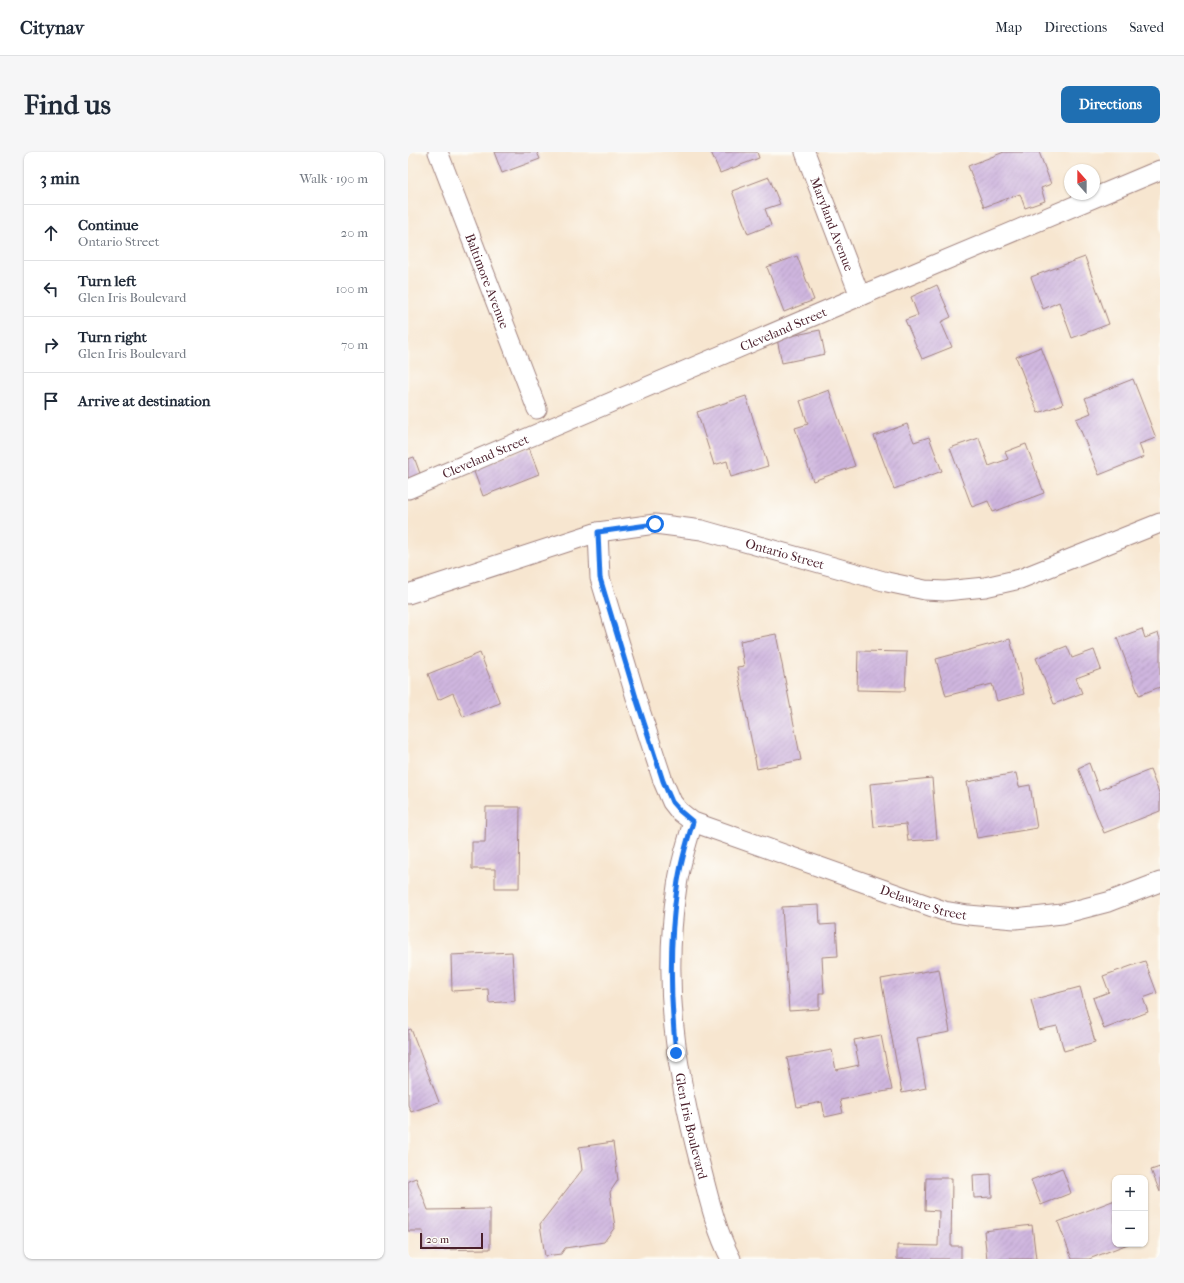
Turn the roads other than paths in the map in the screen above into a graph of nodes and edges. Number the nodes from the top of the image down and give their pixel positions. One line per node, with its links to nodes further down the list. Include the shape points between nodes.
1 (438, 152): 5 (street, Baltimore Avenue)
2 (805, 152): 4 (street, Maryland Avenue)
3 (1160, 170): 4 (street, Cleveland Street)
4 (860, 296): 6 (street, Cleveland Street)
5 (536, 409)
6 (408, 489)
7 (1160, 523): 8 (street, Ontario Street, via 1020,579 985,587 945,591 925,590 887,582 702,530 655,524)
8 (598, 532): 9 (street, Ontario Street); 10 (street, via 600,578 660,774 672,802)
9 (408, 594)
10 (693, 822): 11 (street, Delaware Street, via 944,911 968,915 1015,919 1062,914 1108,902); 12 (street, Glen Iris Boulevard, via 682,859 671,942 672,1018 689,1121 708,1195 725,1249)
11 (1160, 882)
12 (731, 1259)

